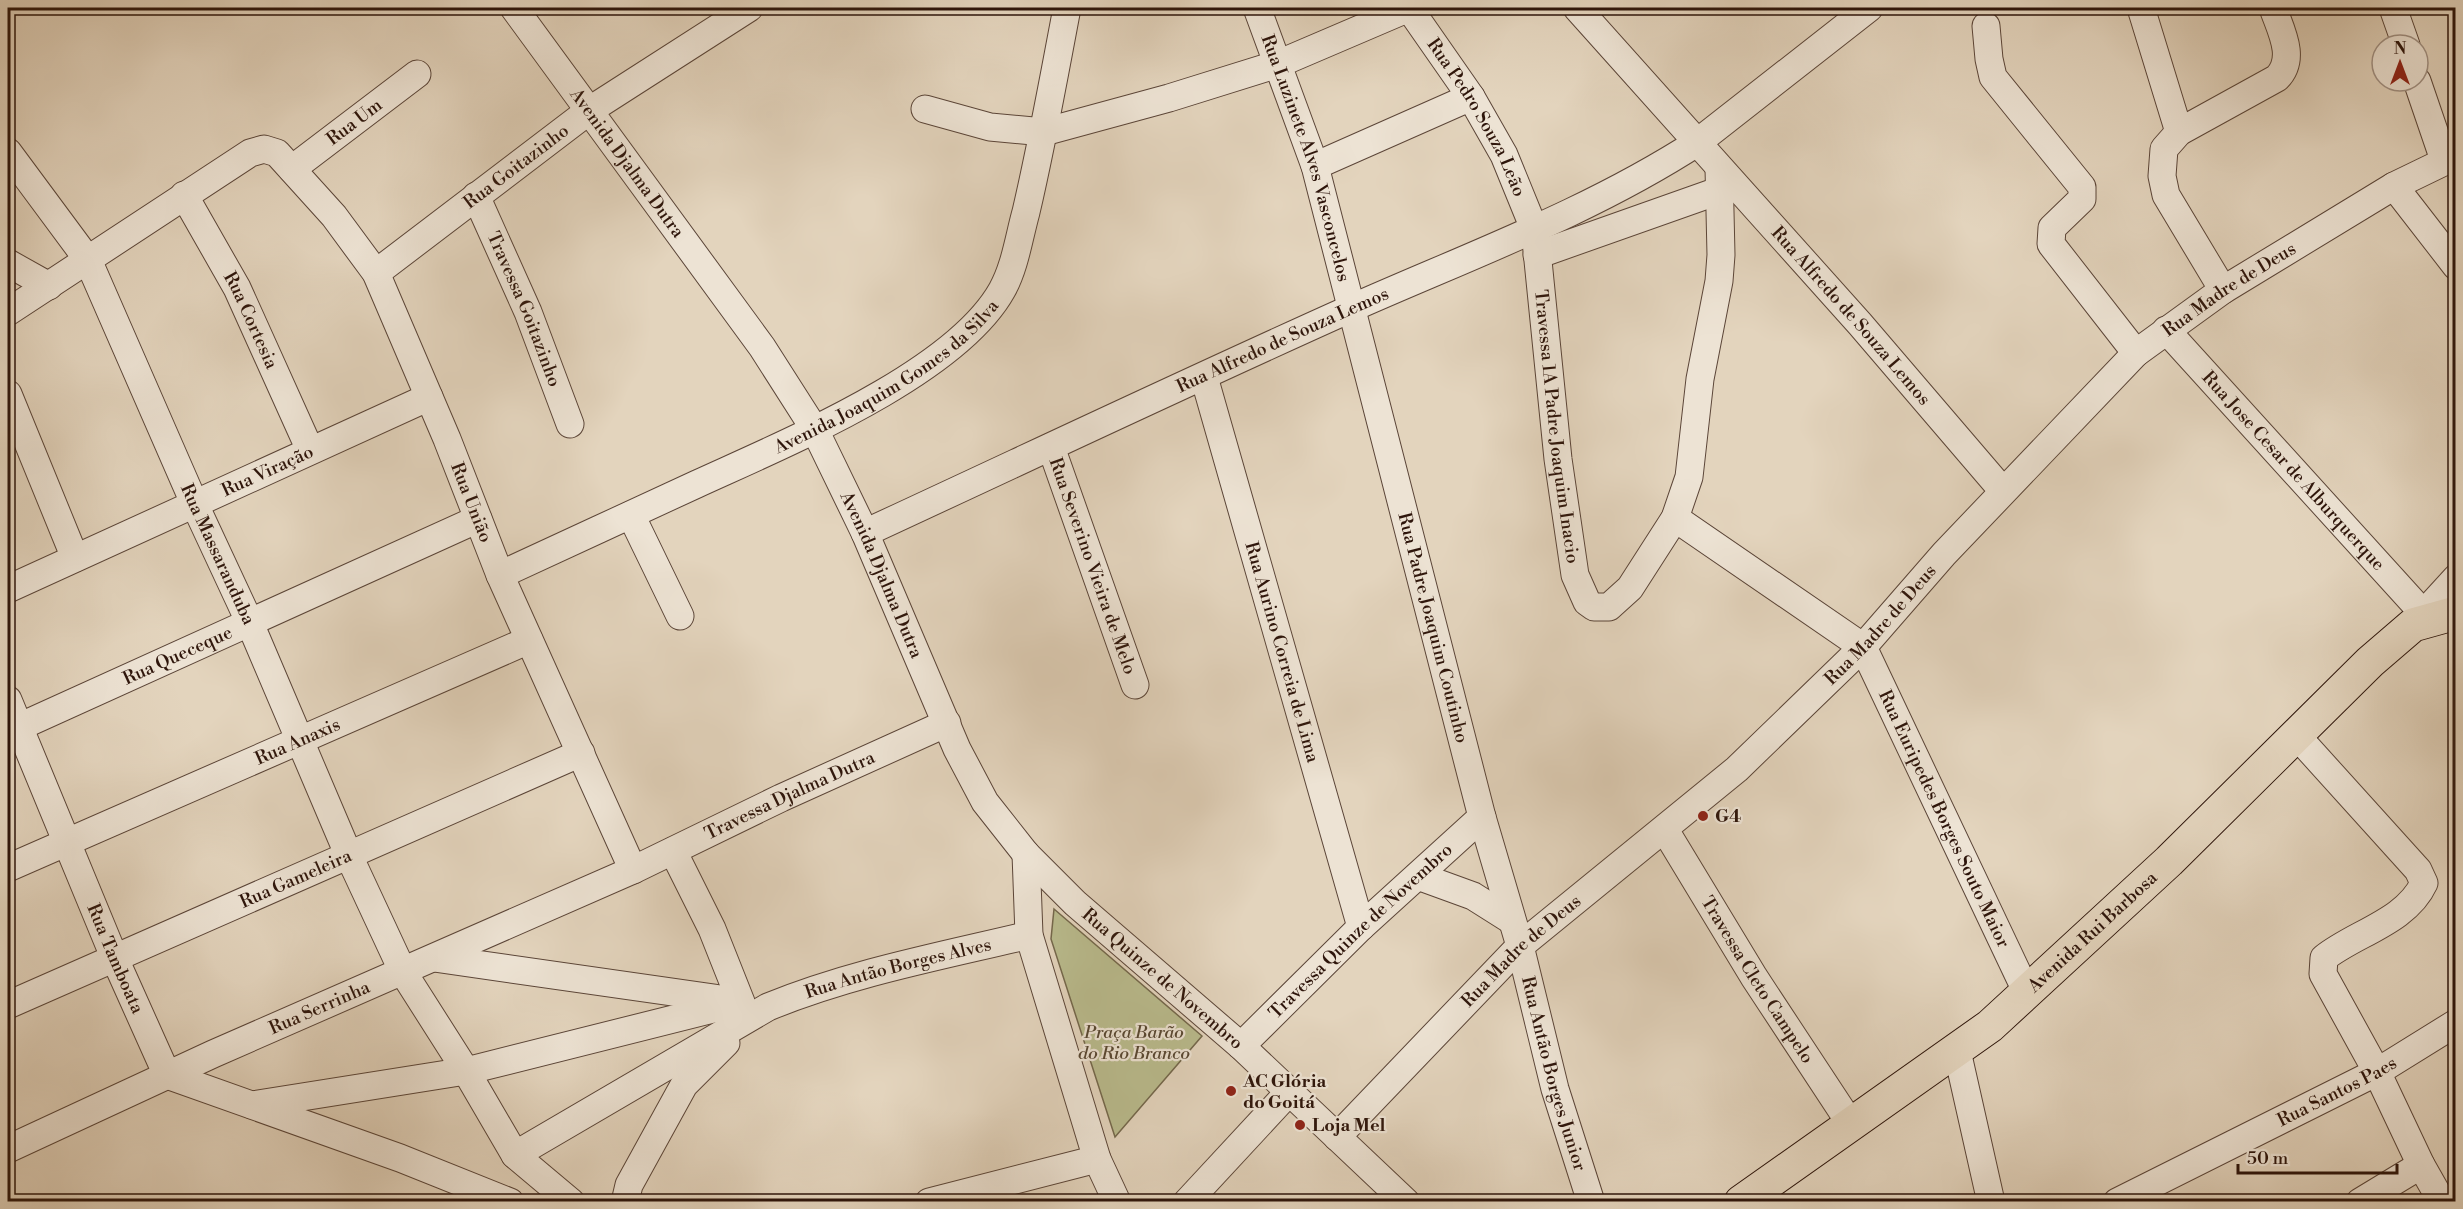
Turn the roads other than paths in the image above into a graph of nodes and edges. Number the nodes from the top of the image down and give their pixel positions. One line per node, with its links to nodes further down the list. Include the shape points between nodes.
1 (514, 8): 19 (street, Avenida Djalma Dutra)
2 (749, 8): 11 (street, Rua Goitazinho)
3 (1067, 8): 20 (street, Avenida Joaquim Gomes da Silva)
4 (1257, 8): 14 (street, Rua Luzinete Alves Vasconcelos)
5 (1409, 8): 14 (street); 17 (street, Rua Pedro Souza Leão)
6 (1577, 8): 22 (street, Rua Alfredo de Souza Lemos)
7 (1869, 8): 22 (street, Rua Alfredo de Souza Lemos)
8 (2141, 8): 21 (street)
9 (2273, 8): 21 (street, via 2287,54 2284,71)
10 (2393, 8): 13 (street)
11 (713, 17): 19 (street, Rua Goitazinho)
12 (1986, 26): 41 (street, via 1994,77 2082,187 2082,199 2052,228 2051,244)
13 (2402, 33)
14 (1278, 64): 20 (street); 26 (street, Rua Luzinete Alves Vasconcelos)
15 (417, 74): 25 (street, Rua Um)
16 (2423, 93): 24 (street)
17 (1471, 97): 26 (street); 31 (street, Rua Pedro Souza Leão, via 1504,155)
18 (925, 109): 20 (street, via 990,127)
19 (590, 110): 30 (street, Rua Goitazinho); 46 (street, Avenida Djalma Dutra, via 762,347)
20 (1044, 132): 46 (street, Avenida Joaquim Gomes da Silva, via 1016,252 1004,287 990,311 955,344 907,377)
21 (2179, 132): 37 (street, via 2164,149 2161,161 2166,195)
22 (1698, 142): 27 (street, Rua Alfredo de Souza Lemos); 31 (street, Rua Alfredo de Souza Lemos)
23 (8, 152): 32 (street, Rua Massaranduba)
24 (2450, 158): 28 (street, Rua Madre de Deus)
25 (284, 161): 29 (street, via 264,149 250,153); 35 (street, Rua União, via 334,216)
26 (1315, 166): 38 (street, Rua Luzinete Alves Vasconcelos)
27 (1719, 180): 31 (street); 49 (street, Rua Alfredo de Souza Lemos, via 1860,324); 52 (street, via 1719,281 1700,379 1689,477)
28 (2394, 186): 34 (street); 37 (street, Rua Madre de Deus)
29 (184, 195): 32 (street); 48 (street, Rua Cortesia, via 237,288)
30 (476, 196): 35 (street, Rua Goitazinho); 45 (street, Travessa Goitazinho, via 528,312)
31 (1536, 243): 38 (street, Rua Alfredo de Souza Lemos); 52 (street, Travessa 1A Padre Joaquim Inacio, via 1570,551 1580,591 1587,602 1603,608 1617,602)
32 (88, 260): 36 (street); 50 (street, Rua Massaranduba)
33 (8, 263): 36 (street)
34 (2456, 266)
35 (376, 273): 44 (street, Rua União)
36 (50, 286): 39 (street)
37 (2223, 290): 40 (street, Rua Madre de Deus)
38 (1353, 308): 42 (street, Rua Alfredo de Souza Lemos); 72 (street, Rua Padre Joaquim Coutinho)
39 (8, 312)
40 (2166, 330): 41 (street, Rua Madre de Deus); 61 (street, Rua Jose Cesar de Alburquerque)
41 (2136, 353): 49 (street, Rua Madre de Deus)
42 (1204, 377): 47 (street, Rua Alfredo de Souza Lemos); 82 (street, Rua Aurino Correia de Lima)
43 (8, 394): 55 (street)
44 (429, 397): 48 (street, Rua Viração); 53 (street, Rua União)
45 (570, 424)
46 (814, 430): 51 (street, Avenida Joaquim Gomes da Silva); 54 (street, Avenida Djalma Dutra)
47 (1051, 447): 54 (street, Rua Alfredo de Souza Lemos); 65 (street, Rua Severino Vieira de Melo)
48 (310, 450): 50 (street, Rua Viração)
49 (2003, 491): 64 (street, Rua Madre de Deus)
50 (195, 505): 55 (street, Rua Viração); 62 (street, Rua Massaranduba)
51 (631, 515): 56 (street, Avenida Joaquim Gomes da Silva); 60 (street)
52 (1674, 518): 64 (street)
53 (478, 519): 56 (street, Rua União); 62 (street, Rua Queceque)
54 (865, 533): 67 (street, Avenida Djalma Dutra)
55 (75, 558): 58 (street, Rua Viração)
56 (500, 575): 63 (street, Rua União)
57 (2456, 578): 61 (street)
58 (8, 589)
59 (2456, 613): 61 (main road)
60 (680, 616)
61 (2418, 619): 69 (main road, Avenida Rui Barbosa)
62 (249, 621): 68 (street, Rua Queceque); 70 (street, Rua Massaranduba)
63 (529, 640): 70 (street, Rua Anaxis); 71 (street, Rua União)
64 (1863, 647): 73 (street, Rua Madre de Deus, via 1737,769); 88 (street, Rua Euripedes Borges Souto Maior)
65 (1135, 685)
66 (8, 700): 68 (street, Rua Tamboata)
67 (947, 723): 75 (street, Travessa Djalma Dutra); 76 (street, Avenida Djalma Dutra, via 976,787)
68 (13, 729): 74 (street, Rua Tamboata)
69 (2296, 735): 88 (main road, Avenida Rui Barbosa, via 2169,861); 96 (street, via 2418,870 2424,883 2419,894 2393,918 2342,943 2324,958 2323,974)
70 (298, 740): 74 (street, Rua Anaxis); 77 (street, Rua Massaranduba)
71 (581, 753): 77 (street, Rua Gameleira); 79 (street, Rua União)
72 (1482, 817): 80 (street, Travessa Quinze de Novembro); 81 (street, Rua Padre Joaquim Coutinho)
73 (1665, 830): 84 (street, Rua Madre de Deus); 100 (street, Travessa Cleto Campelo, via 1754,977)
74 (67, 842): 78 (street, Rua Anaxis); 86 (street, Rua Tamboata)
75 (673, 851): 79 (street, Travessa Djalma Dutra); 89 (street, via 712,929)
76 (1026, 854): 83 (street); 93 (street, Rua Quinze de Novembro, via 1075,903)
77 (349, 856): 86 (street, Rua Gameleira); 87 (street, Rua Massaranduba)
78 (8, 868)
79 (633, 870): 85 (street, Rua Serrinha)
80 (1418, 876): 81 (street, via 1473,896); 82 (street, Travessa Quinze de Novembro)
81 (1511, 920): 84 (street, Rua Padre Joaquim Coutinho)
82 (1361, 927): 93 (street, Travessa Quinze de Novembro)
83 (1029, 935): 91 (street, Rua Antão Borges Alves, via 871,974); 104 (street)
84 (1520, 946): 101 (street, Rua Madre de Deus); 113 (street, Rua Antão Borges Junior, via 1556,1089)
85 (434, 958): 87 (street, Rua Serrinha); 89 (street)
86 (115, 959): 90 (street, Rua Gameleira); 97 (street, Rua Tamboata)
87 (404, 972): 95 (street, Rua Massaranduba); 97 (street, Rua Serrinha)
88 (2027, 993): 94 (main road, Avenida Rui Barbosa)
89 (741, 1002): 91 (street); 95 (street)
90 (8, 1005)
91 (768, 1007): 103 (street); 108 (street, via 684,1085 634,1175)
92 (2456, 1023): 96 (street, Rua Santos Paes)
93 (1241, 1046): 98 (street, Rua Quinze de Novembro)
94 (1957, 1051): 100 (main road, Avenida Rui Barbosa); 115 (street)
95 (466, 1071): 99 (street); 103 (street, Rua Massaranduba)
96 (2377, 1072): 105 (street); 116 (street, Rua Santos Paes)
97 (167, 1075): 99 (street); 102 (street, Rua Serrinha)
98 (1288, 1093): 101 (street, Rua Quinze de Novembro); 111 (street)
99 (252, 1105): 106 (street)
100 (1852, 1126): 114 (main road, Avenida Rui Barbosa)
101 (1337, 1137): 112 (street, Rua Quinze de Novembro)
102 (8, 1149)
103 (515, 1155): 107 (street, Rua Massaranduba)
104 (1097, 1159): 109 (street); 110 (street)
105 (2421, 1165): 117 (street); 118 (street)
106 (510, 1202)
107 (571, 1202)
108 (625, 1202)
109 (929, 1202)
110 (1117, 1202)
111 (1187, 1202)
112 (1406, 1202)
113 (1591, 1202)
114 (1741, 1202)
115 (1991, 1202)
116 (2117, 1202)
117 (2360, 1202)
118 (2442, 1202)

